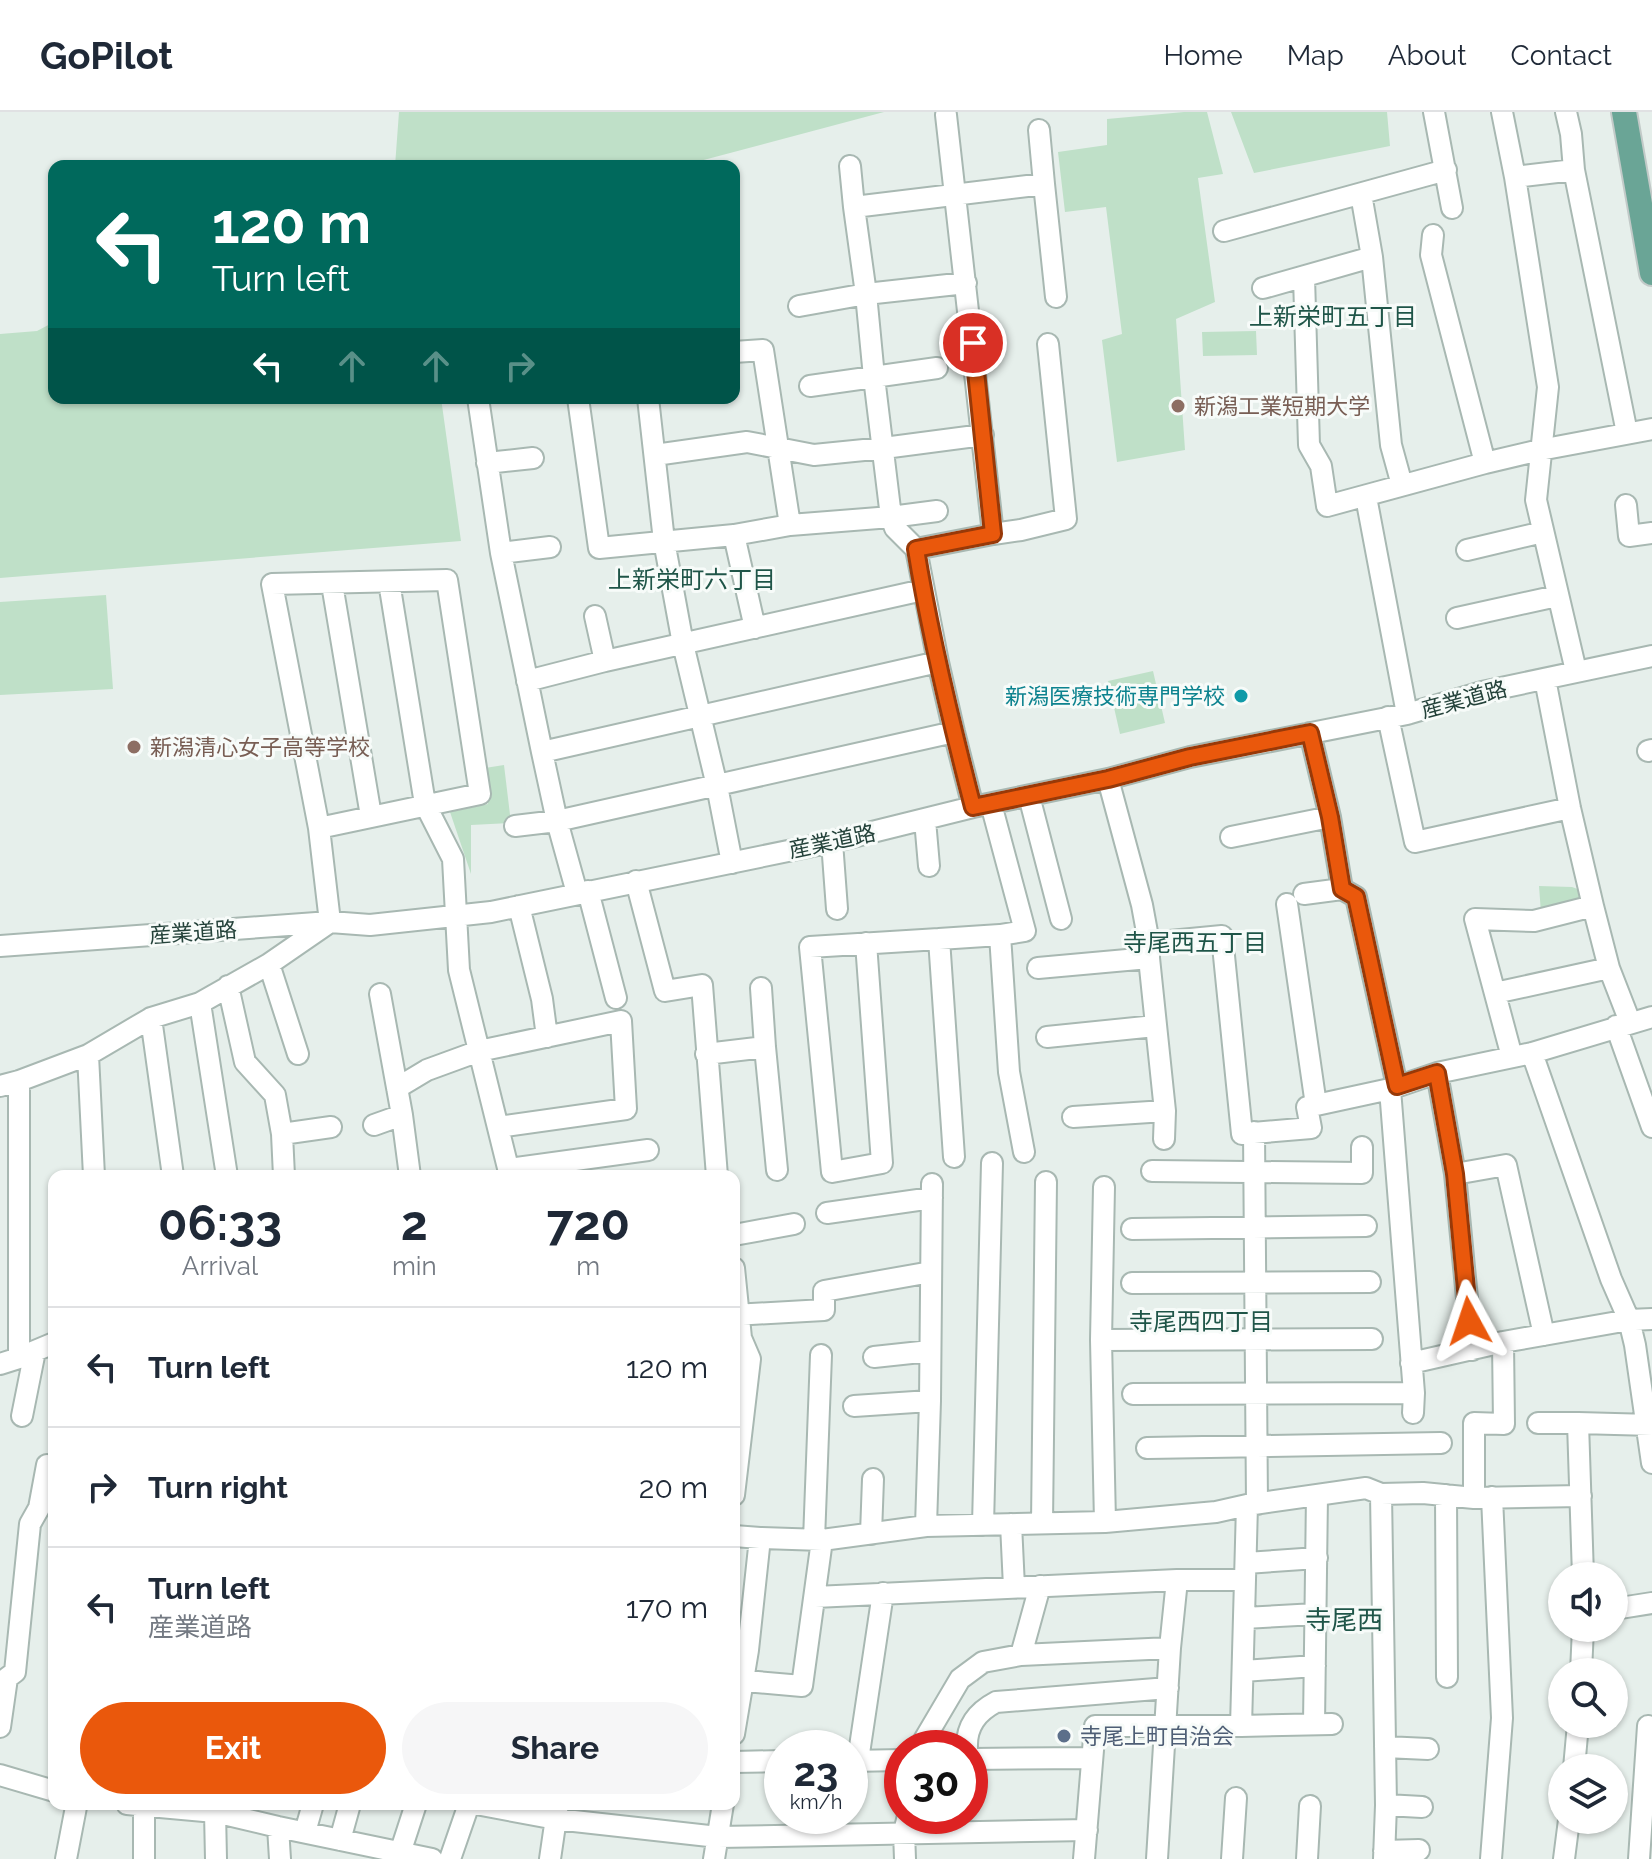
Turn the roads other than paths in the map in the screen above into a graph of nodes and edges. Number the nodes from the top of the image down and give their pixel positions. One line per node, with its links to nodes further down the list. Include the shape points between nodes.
1 (1434, 112): 8 (street)
2 (1502, 112): 10 (street)
3 (1566, 112): 9 (street)
4 (1624, 112): 19 (main road)
5 (946, 115): 13 (street)
6 (1039, 130): 11 (street)
7 (850, 166): 14 (street)
8 (1446, 170): 12 (street); 15 (street)
9 (1574, 170): 10 (street); 35 (street)
10 (1515, 177): 39 (street, via 1548,387)
11 (1044, 184): 13 (street); 24 (street)
12 (1361, 194): 16 (street); 18 (street)
13 (955, 195): 14 (street); 21 (street)
14 (854, 207): 23 (street)
15 (1452, 208)
16 (1224, 231)
17 (1433, 235): 43 (street, via 1431,255)
18 (1372, 257): 20 (street); 44 (street, via 1391,445)
19 (1652, 273)
20 (1304, 277): 22 (street); 45 (street, via 1309,445 1321,466 1327,506)
21 (966, 283): 23 (street); 36 (street)
22 (1263, 288)
23 (866, 294): 25 (street); 29 (street)
24 (1056, 297)
25 (799, 306)
26 (1048, 344): 52 (street, via 1066,519)
27 (740, 352): 37 (street, via 763,350)
28 (937, 368): 29 (street)
29 (874, 377): 30 (street); 38 (street)
30 (810, 386)
31 (479, 404): 42 (street)
32 (579, 404): 54 (street, via 599,548)
33 (649, 404): 40 (street)
34 (1652, 429): 35 (street)
35 (1627, 433): 39 (street)
36 (983, 435): 38 (street); 52 (street)
37 (778, 447): 38 (street, via 814,455); 40 (street, via 747,442); 49 (street)
38 (884, 448): 48 (street)
39 (1540, 450): 43 (street); 50 (street, via 1536,500)
40 (655, 455): 54 (street)
41 (533, 458): 42 (street)
42 (487, 463): 58 (street)
43 (1485, 463): 44 (street)
44 (1402, 485): 45 (street)
45 (1366, 497): 74 (street)
46 (1626, 505): 51 (street, via 1629,536)
47 (937, 511): 48 (street)
48 (891, 517): 49 (street); 56 (street)
49 (790, 525): 53 (street)
50 (1543, 532): 57 (street); 62 (street)
51 (1652, 533)
52 (993, 534): 56 (street)
53 (734, 535): 54 (street); 65 (street)
54 (664, 541): 66 (street)
55 (550, 547): 58 (street)
56 (916, 549): 61 (street)
57 (1467, 550)
58 (501, 553): 72 (street)
59 (389, 582): 60 (street); 81 (street); 81 (street, via 447,580 480,794)
60 (332, 584): 84 (street); 89 (street, via 272,584)
61 (923, 590): 65 (street); 69 (street)
62 (1557, 596): 64 (street); 70 (street)
63 (595, 616): 68 (street)
64 (1457, 618)
65 (755, 628): 66 (street)
66 (683, 644): 68 (street); 73 (street)
67 (1652, 656): 70 (street, 産業道路)
68 (605, 661): 72 (street)
69 (938, 662): 73 (street); 75 (street)
70 (1576, 671): 71 (street, 産業道路)
71 (1545, 679): 74 (street, 産業道路); 83 (street)
72 (527, 681): 77 (street)
73 (700, 716): 77 (street); 79 (street)
74 (1398, 716): 76 (street, 産業道路); 83 (street, via 1415,842)
75 (954, 732): 79 (street); 82 (street)
76 (1310, 733): 78 (street, 産業道路); 85 (street)
77 (542, 752): 87 (street)
78 (1108, 779): 80 (street, 産業道路); 107 (street)
79 (717, 786): 87 (street); 92 (street)
80 (1029, 796): 82 (street, 産業道路); 101 (street)
81 (425, 804): 84 (street); 100 (street, via 453,859)
82 (982, 806): 86 (street, 産業道路); 103 (street, via 1025,931)
83 (1570, 808): 98 (street)
84 (371, 816): 89 (street)
85 (1330, 817): 90 (street); 95 (street)
86 (925, 820): 91 (street, 産業道路); 93 (street)
87 (557, 821): 88 (street); 96 (street)
88 (515, 826)
89 (319, 828): 102 (street)
90 (1231, 837)
91 (832, 842): 92 (street, 産業道路); 99 (street)
92 (732, 863): 94 (street, 産業道路)
93 (929, 866)
94 (636, 881): 96 (street, 産業道路); 127 (street, via 665,991 702,985)
95 (1342, 889): 133 (street, via 1356,897); 134 (street, via 1296,899)
96 (583, 892): 97 (street, 産業道路); 115 (street)
97 (519, 906): 100 (street, 産業道路); 121 (street)
98 (1593, 906): 110 (street); 113 (street, via 1534,921 1475,919)
99 (837, 909)
100 (456, 915): 102 (street, 産業道路, via 370,925); 124 (street, via 459,970)
101 (1061, 919)
102 (330, 922): 106 (street, 産業道路); 108 (street)
103 (1000, 935): 104 (street); 147 (street, via 1009,1072)
104 (939, 939): 105 (street); 148 (street)
105 (866, 943): 105 (street, via 810,947 832,1172 882,1163)
106 (0, 946)
107 (1149, 950): 109 (street); 120 (street); 142 (street, via 1222,936 1242,1134)
108 (269, 964): 111 (street); 126 (street)
109 (1038, 968)
110 (1609, 968): 113 (street); 119 (street)
111 (228, 986): 116 (street); 143 (street, via 245,1062 275,1095)
112 (761, 988): 123 (street)
113 (1495, 993): 129 (street)
114 (380, 994): 132 (street)
115 (616, 998)
116 (200, 1003): 118 (street); 152 (street)
117 (1652, 1017): 119 (street)
118 (151, 1018): 128 (street); 151 (street)
119 (1623, 1024): 125 (street); 141 (street)
120 (1155, 1026): 122 (street); 135 (street)
121 (547, 1037): 124 (street); 140 (street, via 621,1021 626,1109)
122 (1047, 1037)
123 (765, 1047): 127 (street); 158 (street)
124 (479, 1051): 132 (street, via 427,1070); 140 (street)
125 (1532, 1053): 129 (street); 176 (street)
126 (298, 1054)
127 (706, 1054): 157 (street)
128 (88, 1055): 131 (street); 150 (street)
129 (1512, 1057): 130 (street)
130 (1437, 1073): 133 (street); 161 (street)
131 (10, 1084): 185 (street)
132 (397, 1088): 136 (street)
133 (1393, 1088): 134 (street); 188 (street)
134 (1316, 1105): 142 (street, via 1307,1107 1311,1128)
135 (1165, 1111): 137 (street); 144 (street)
136 (402, 1115): 138 (street); 154 (street)
137 (1073, 1117)
138 (374, 1125)
139 (331, 1127): 143 (street)
140 (498, 1127): 155 (street)
141 (1652, 1127)
142 (1254, 1132): 160 (street)
143 (282, 1134): 153 (street)
144 (1164, 1139)
145 (1362, 1147): 160 (street, via 1362,1173)
146 (648, 1150): 156 (street)
147 (1024, 1152)
148 (954, 1157)
149 (992, 1163): 213 (street)
150 (94, 1170)
151 (172, 1170)
152 (226, 1170)
153 (284, 1170)
154 (409, 1170)
155 (509, 1170)
156 (528, 1170)
157 (716, 1170)
158 (777, 1170)
159 (1152, 1171): 160 (street)
160 (1255, 1172): 167 (street)
161 (1455, 1174): 178 (street, via 1506,1165); 183 (street)
162 (1046, 1182): 211 (street)
163 (1104, 1187): 180 (street)
164 (827, 1213): 170 (street, via 932,1191)
165 (794, 1224): 169 (street)
166 (1366, 1226): 167 (street)
167 (1253, 1228): 168 (street); 173 (street)
168 (1132, 1229)
169 (740, 1234)
170 (931, 1272): 174 (street, via 824,1291 824,1310); 184 (street)
171 (1370, 1282): 173 (street)
172 (1132, 1283): 173 (street)
173 (1256, 1284): 181 (street)
174 (740, 1315)
175 (1652, 1319): 176 (street)
176 (1629, 1320): 178 (street); 196 (street)
177 (740, 1332): 198 (street, via 750,1359)
178 (1544, 1335): 182 (street)
179 (1372, 1339): 181 (street)
180 (1101, 1340): 181 (street); 210 (street)
181 (1255, 1340): 190 (street)
182 (1503, 1342): 183 (street); 208 (street, via 1504,1424 1474,1423)
183 (1472, 1350): 188 (street)
184 (930, 1351): 187 (street); 191 (street)
185 (27, 1354): 193 (street)
186 (821, 1355): 218 (street)
187 (874, 1357)
188 (1411, 1363): 190 (street, via 1413,1403)
189 (1133, 1394): 190 (street)
190 (1257, 1394): 199 (street)
191 (930, 1401): 192 (street); 214 (street)
192 (854, 1406)
193 (22, 1416)
194 (1538, 1423): 195 (street)
195 (1578, 1423): 196 (street); 207 (street)
196 (1649, 1424): 201 (street)
197 (1441, 1443): 199 (street)
198 (740, 1444)
199 (1256, 1445): 200 (street); 209 (street)
200 (1147, 1448)
201 (1652, 1463)
202 (47, 1465): 242 (street, via 39,1508 30,1524 15,1672 7,1678)
203 (873, 1479): 215 (street)
204 (1381, 1494): 205 (street, via 1366,1488); 206 (street); 246 (street)
205 (1317, 1495): 209 (street); 219 (street)
206 (1446, 1495): 208 (street); 236 (street)
207 (1581, 1496): 208 (street); 220 (street)
208 (1483, 1498): 294 (street, via 1502,1718)
209 (1252, 1504): 210 (street); 221 (street)
210 (1105, 1522): 211 (street)
211 (1042, 1523): 212 (street)
212 (1011, 1524): 213 (street); 224 (street)
213 (983, 1525): 214 (street)
214 (926, 1526): 215 (street)
215 (871, 1534): 218 (street)
216 (740, 1536): 217 (street)
217 (760, 1538): 218 (street); 235 (street, via 748,1650)
218 (818, 1540): 226 (street)
219 (1317, 1558): 221 (street); 229 (street)
220 (1583, 1562)
221 (1246, 1572): 222 (street); 230 (street)
222 (1177, 1580): 223 (street); 231 (street)
223 (1040, 1586): 224 (street); 232 (street)
224 (1014, 1587): 225 (street)
225 (883, 1593): 226 (street); 243 (street)
226 (815, 1597): 237 (street, via 802,1686)
227 (1652, 1603): 228 (street)
228 (1628, 1607)
229 (1316, 1614): 230 (street); 233 (street)
230 (1244, 1618): 234 (street)
231 (1170, 1648): 232 (street); 238 (street)
232 (1021, 1655): 244 (street, via 983,1662 960,1679)
233 (1315, 1666): 234 (street); 240 (street, via 1323,1724)
234 (1243, 1671): 240 (street)
235 (740, 1675)
236 (1447, 1677)
237 (740, 1681)
238 (1168, 1688): 239 (street); 245 (street, via 996,1702 983,1709)
239 (1167, 1726): 240 (street); 248 (street, via 1095,1726); 291 (street)
240 (1241, 1726)
241 (1648, 1726): 296 (street)
242 (0, 1727)
243 (859, 1730)
244 (930, 1730)
245 (969, 1730)
246 (1385, 1747): 247 (street); 255 (street)
247 (1428, 1749)
248 (1092, 1758): 249 (street); 272 (street)
249 (988, 1759)
250 (764, 1761): 251 (street)
251 (740, 1762)
252 (0, 1775): 253 (street)
253 (48, 1789)
254 (1236, 1798): 292 (street)
255 (1386, 1805): 257 (street); 280 (street)
256 (1310, 1806): 293 (street)
257 (1422, 1807)
258 (75, 1810): 281 (street)
259 (137, 1810): 282 (street)
260 (192, 1810): 267 (street)
261 (311, 1810): 273 (street)
262 (348, 1810): 277 (street)
263 (412, 1810): 279 (street)
264 (467, 1810): 286 (street)
265 (537, 1810): 268 (street)
266 (722, 1810): 276 (street)
267 (215, 1812): 270 (street); 283 (street)
268 (557, 1812): 276 (street); 287 (street)
269 (884, 1826): 276 (street)
270 (278, 1827): 273 (street); 284 (street)
271 (988, 1827): 272 (street)
272 (1087, 1830): 290 (street)
273 (305, 1832): 277 (street)
274 (906, 1834): 289 (street)
275 (1567, 1834): 295 (street)
276 (718, 1837): 288 (street)
277 (340, 1840): 279 (street)
278 (1419, 1850): 280 (street)
279 (385, 1853): 285 (street)
280 (1384, 1855)
281 (66, 1859)
282 (144, 1859)
283 (216, 1859)
284 (280, 1859)
285 (432, 1859)
286 (450, 1859)
287 (550, 1859)
288 (714, 1859)
289 (905, 1859)
290 (1084, 1859)
291 (1157, 1859)
292 (1232, 1859)
293 (1307, 1859)
294 (1491, 1859)
295 (1564, 1859)
296 (1639, 1859)

